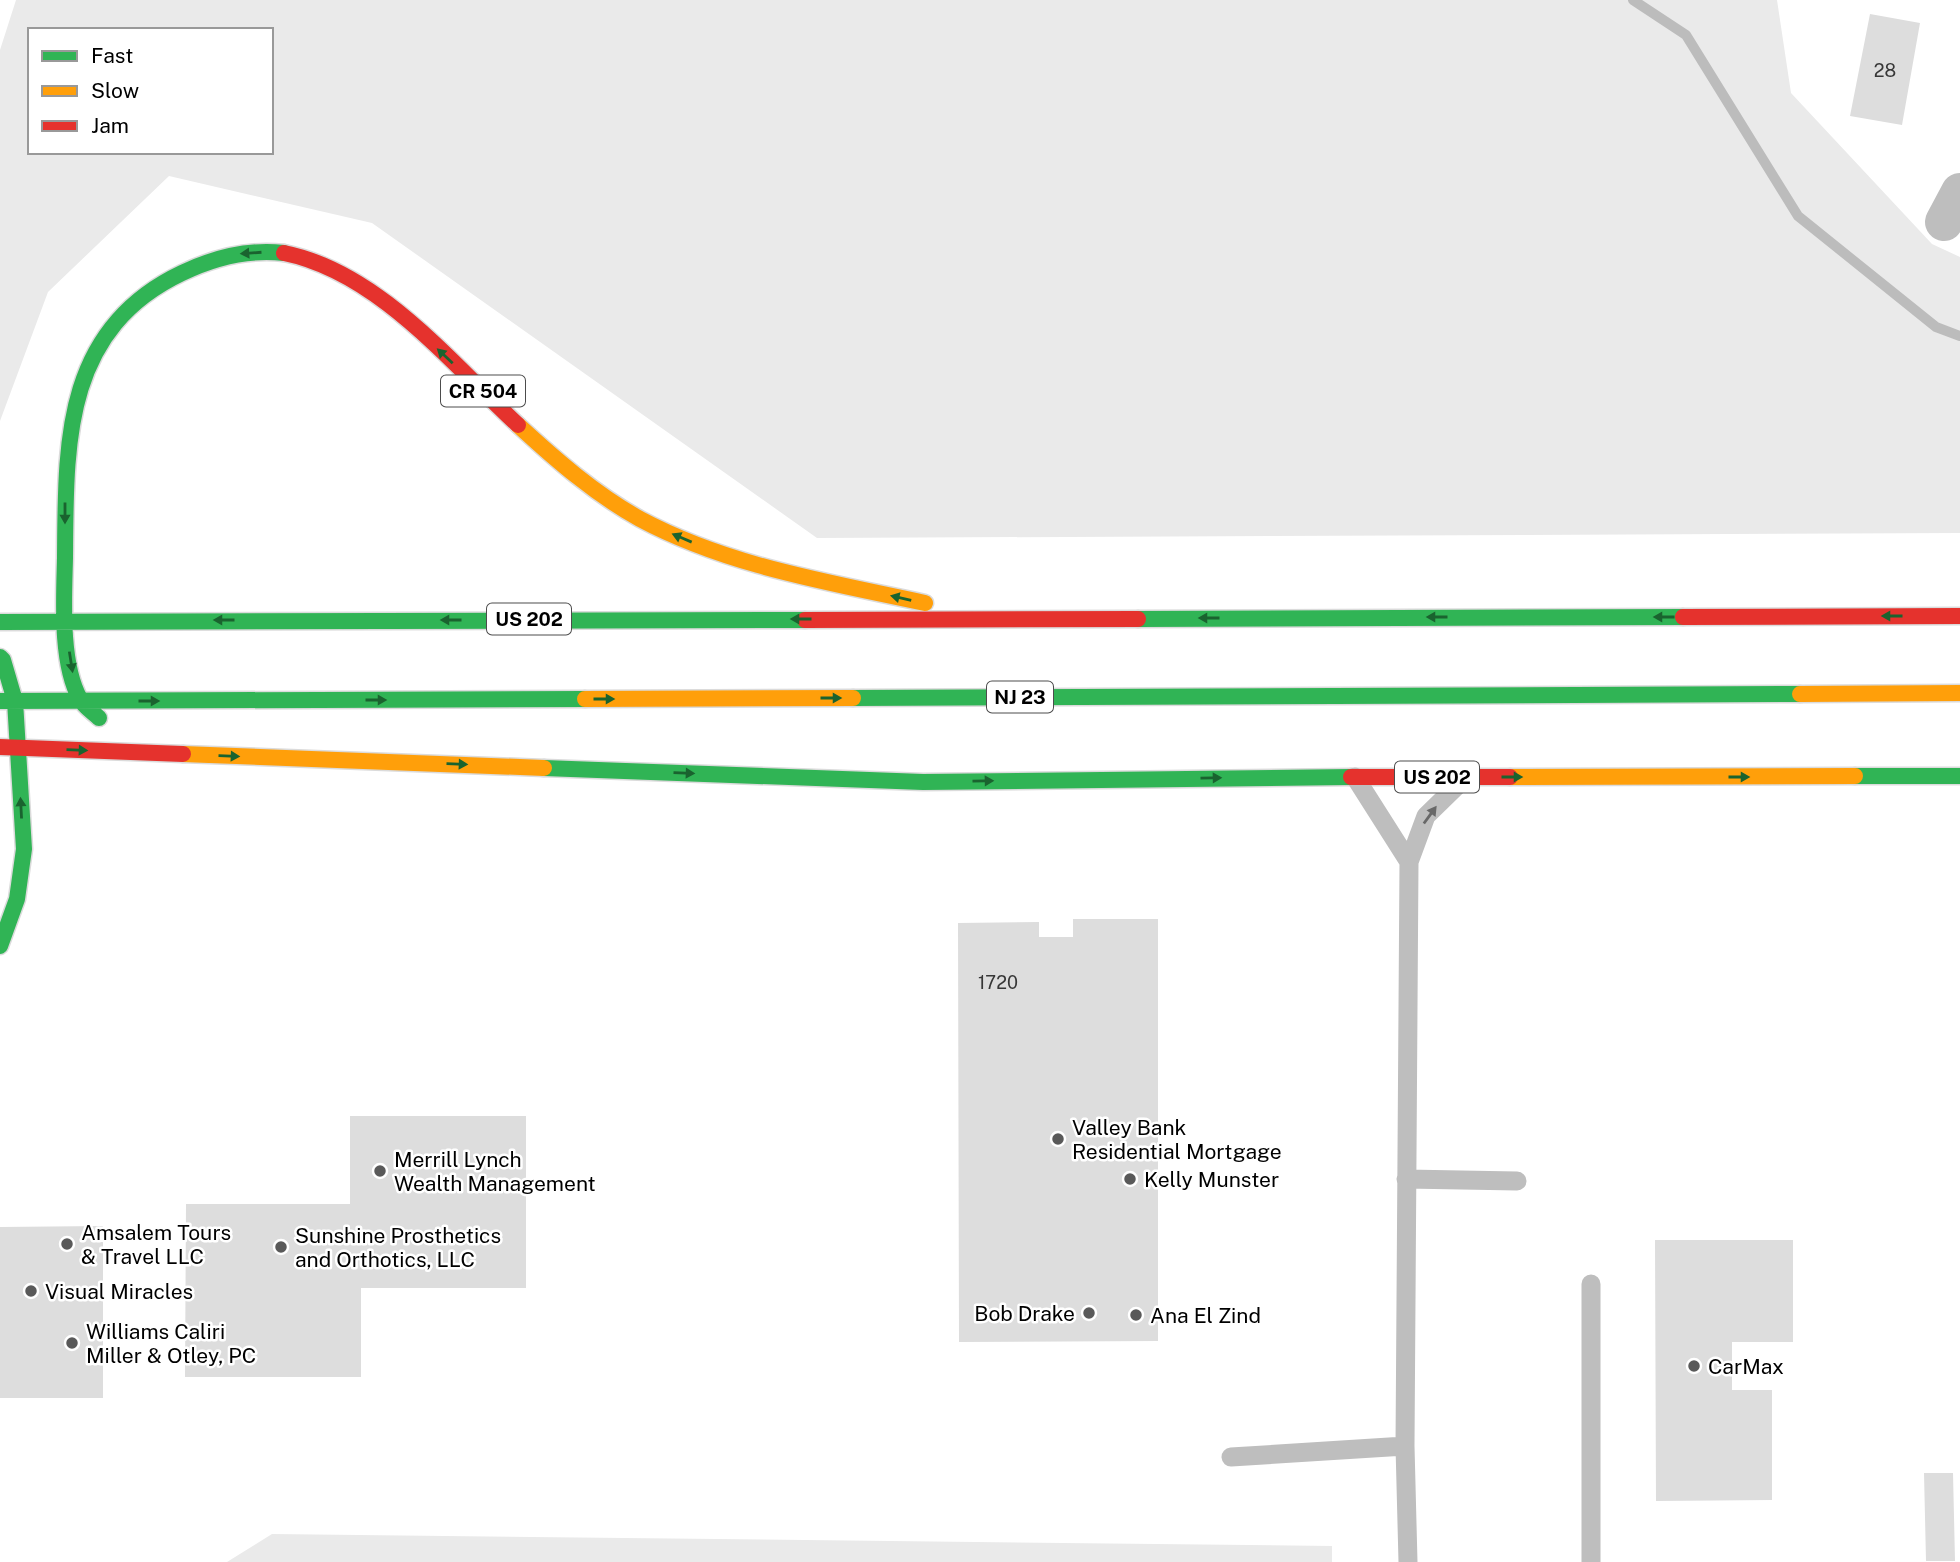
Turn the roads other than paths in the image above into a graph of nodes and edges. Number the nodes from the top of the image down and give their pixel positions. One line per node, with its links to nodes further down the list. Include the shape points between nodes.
1 (1960, 616): 2 (highway, US 202, one-way to 2)
2 (992, 618): 3 (highway, US 202, one-way to 3); 3 (highway, CR 504, one-way to 3, via 787,572 713,550 639,518 562,463 389,304 340,271 314,260 258,252 198,264 151,289 111,327 92,358 69,424)
3 (66, 621): 4 (highway, US 202); 8 (highway, CR 504, one-way to 8, via 70,665)
4 (0, 622)
5 (0, 657): 7 (highway)
6 (1960, 693): 8 (highway, NJ 23, one-way to 6)
7 (8, 701): 8 (highway, NJ 23); 10 (highway)
8 (81, 701): 11 (highway)
9 (0, 747): 10 (highway, US 202)
10 (18, 748): 11 (highway, US 202, one-way to 11); 16 (highway, one-way to 10, via 24,869)
11 (137, 752): 13 (highway, US 202, one-way to 13, via 923,782)
12 (1960, 776): 14 (highway, US 202, one-way to 12)
13 (1355, 777): 14 (highway, US 202); 15 (lane)
14 (1466, 777): 15 (lane, one-way to 14, via 1426,816)
15 (1409, 862): 17 (lane)
16 (0, 946)
17 (1406, 1179): 18 (lane); 20 (lane)
18 (1517, 1181)
19 (1591, 1284): 23 (lane)
20 (1405, 1446): 21 (lane); 22 (lane)
21 (1231, 1457)
22 (1408, 1562)
23 (1591, 1562)

